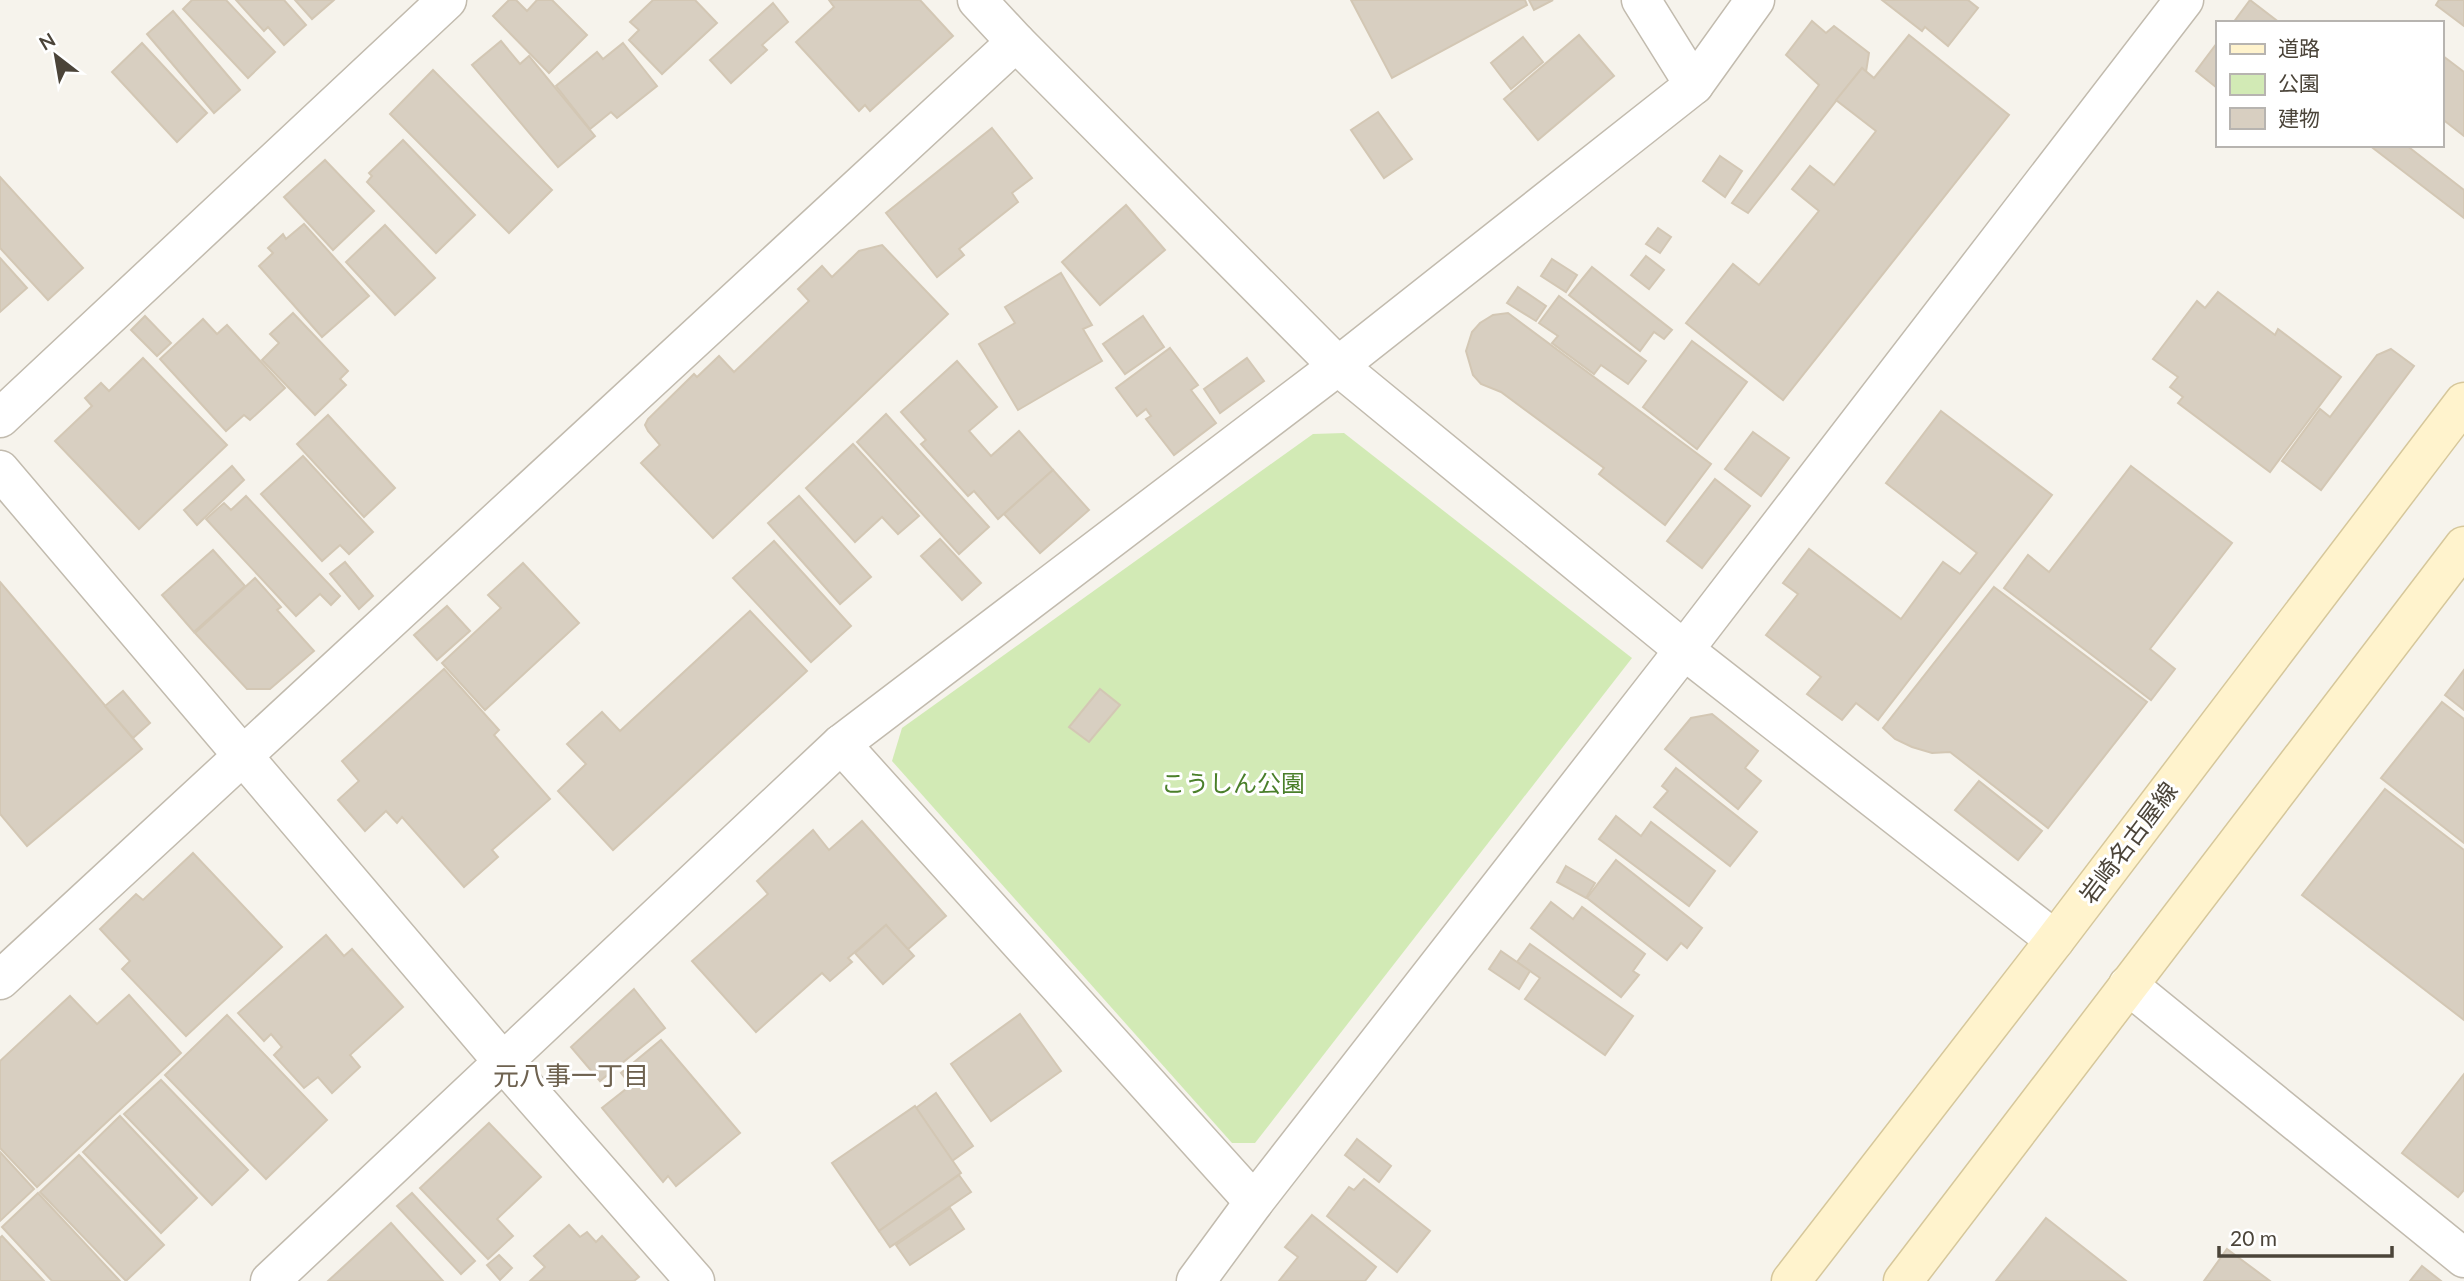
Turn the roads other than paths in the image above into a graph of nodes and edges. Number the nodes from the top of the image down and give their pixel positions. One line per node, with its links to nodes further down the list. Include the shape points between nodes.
1 (447, 0): 10 (street)
2 (977, 0): 6 (street)
3 (1642, 0): 7 (street)
4 (1755, 0): 7 (street)
5 (2184, 0): 13 (street)
6 (1016, 42): 8 (street); 15 (street)
7 (1694, 85): 8 (street)
8 (1338, 366): 13 (street); 14 (street)
9 (2464, 402): 16 (main road, 岩崎名古屋線)
10 (0, 418)
11 (0, 470): 15 (street)
12 (2464, 546): 18 (main road)
13 (1684, 650): 16 (street); 20 (street)
14 (841, 744): 19 (street); 20 (street)
15 (242, 755): 17 (street); 19 (street)
16 (2055, 940): 25 (main road, 岩崎名古屋線)
17 (0, 980)
18 (2128, 985): 21 (street); 26 (main road)
19 (504, 1063): 22 (street); 23 (street)
20 (1254, 1202): 24 (street)
21 (2464, 1258)
22 (270, 1281)
23 (695, 1281)
24 (1196, 1281)
25 (1791, 1281)
26 (1903, 1281)

